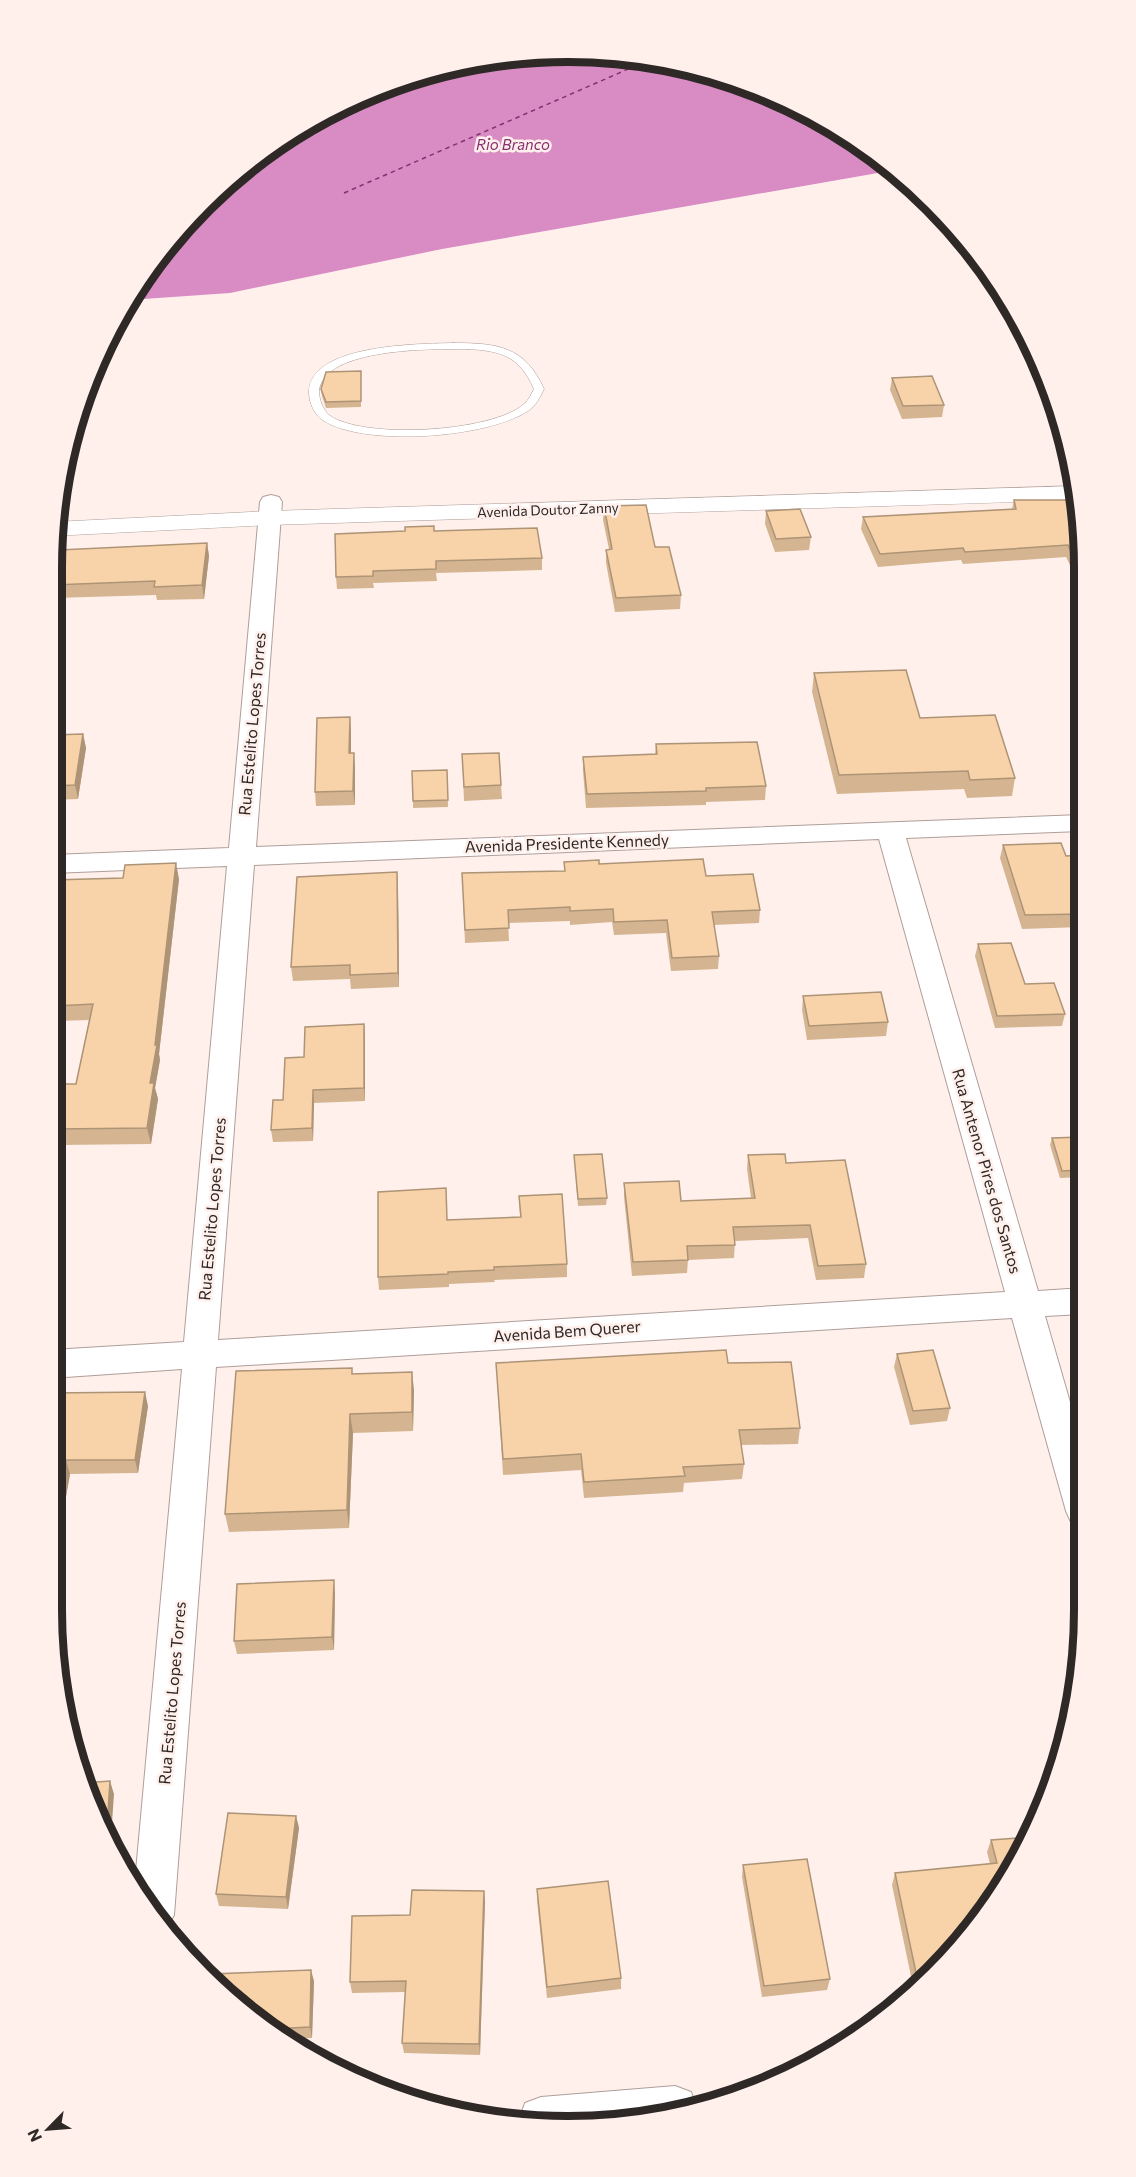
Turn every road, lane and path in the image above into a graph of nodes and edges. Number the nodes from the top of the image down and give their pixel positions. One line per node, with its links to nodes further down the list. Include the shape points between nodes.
1 (466, 428): 1 (lane, via 512,417 534,400 538,389 528,365 496,348 411,347 378,351 337,363 318,375 313,385 315,400 326,418 355,430 379,433)
2 (1066, 474): 5 (street, Avenida Doutor Zanny)
3 (1069, 493): 5 (street, Avenida Doutor Zanny)
4 (65, 510): 5 (street, Avenida Doutor Zanny)
5 (270, 510): 6 (street, Avenida Doutor Zanny); 9 (street, Rua Estelito Lopes Torres)
6 (64, 528)
7 (1074, 823): 8 (street, Avenida Presidente Kennedy)
8 (890, 830): 9 (street, Avenida Presidente Kennedy); 12 (street, Rua Antenor Pires dos Santos)
9 (241, 856): 10 (street, Avenida Presidente Kennedy); 13 (street, Rua Estelito Lopes Torres)
10 (62, 864)
11 (1074, 1301): 12 (street, Avenida Bem Querer)
12 (1025, 1304): 13 (street, Avenida Bem Querer); 15 (street, Rua Antenor Pires dos Santos)
13 (200, 1356): 14 (street, Avenida Bem Querer); 16 (street, Rua Estelito Lopes Torres)
14 (62, 1363)
15 (1074, 1479)
16 (154, 1900)

